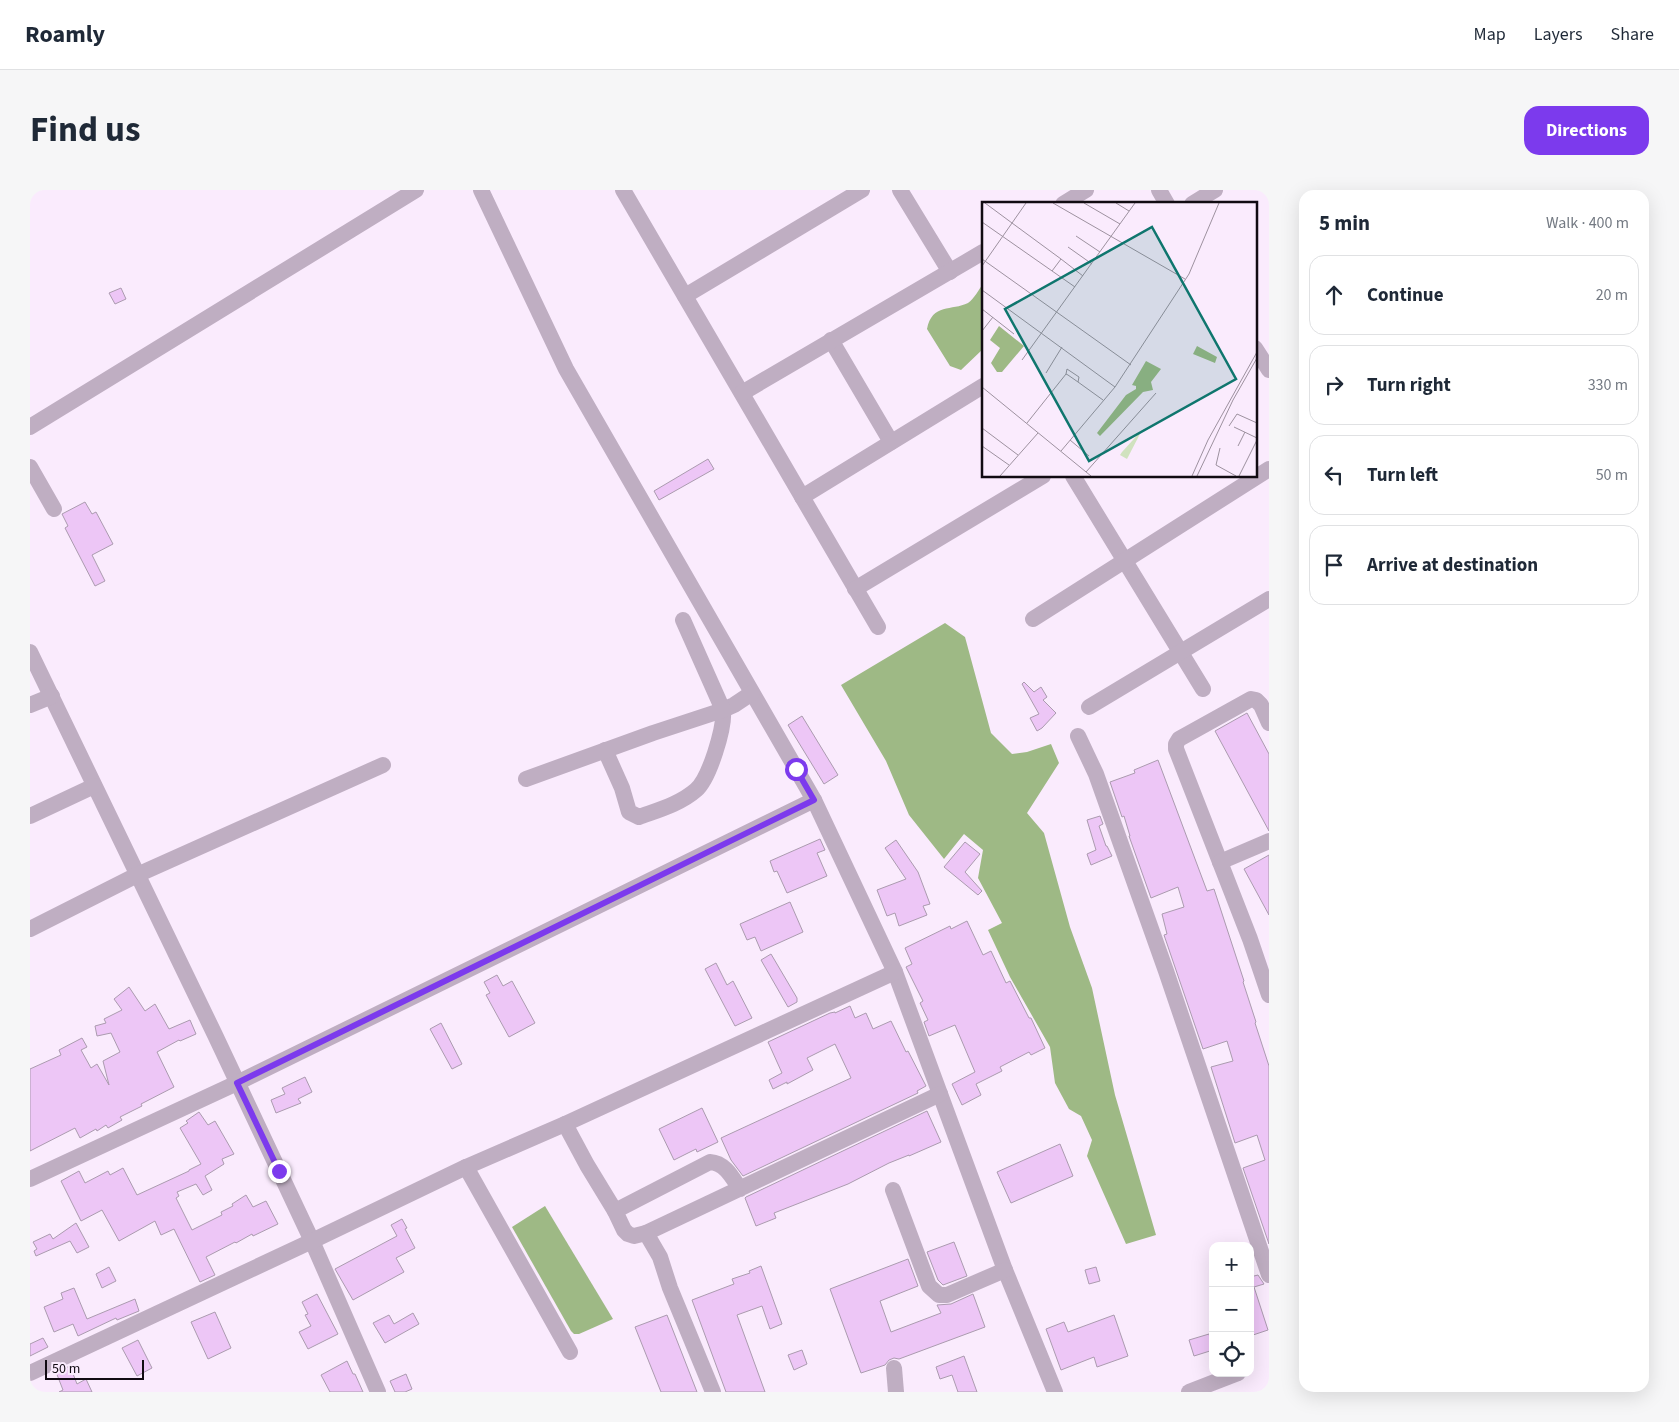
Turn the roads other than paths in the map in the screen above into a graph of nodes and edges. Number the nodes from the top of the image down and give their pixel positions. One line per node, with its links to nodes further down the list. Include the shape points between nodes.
1 (416, 190): 18 (street)
2 (481, 190): 37 (street, via 566,369)
3 (862, 190): 12 (street)
4 (900, 190): 11 (street)
5 (1086, 190): 8 (street)
6 (1215, 190): 9 (street)
7 (628, 192): 12 (street)
8 (1066, 202)
9 (1195, 202)
10 (982, 253): 11 (street)
11 (950, 272): 13 (street)
12 (685, 296): 17 (street)
13 (831, 340): 17 (street); 19 (street)
14 (1256, 349): 15 (street)
15 (1269, 370)
16 (982, 387): 19 (street)
17 (742, 393): 26 (street)
18 (32, 422)
19 (891, 442): 26 (street)
20 (30, 467): 27 (street)
21 (1269, 469): 22 (street)
22 (1256, 477)
23 (1040, 478): 29 (street)
24 (1075, 478): 28 (street)
25 (1255, 478): 28 (street)
26 (802, 496): 29 (street)
27 (54, 509)
28 (1125, 561): 31 (street); 35 (street)
29 (855, 589): 33 (street)
30 (1269, 599): 35 (street)
31 (1033, 619)
32 (683, 620): 41 (street)
33 (878, 627)
34 (30, 652): 38 (street)
35 (1181, 652): 36 (street); 40 (street)
36 (1203, 689)
37 (752, 692): 41 (street); 48 (street)
38 (52, 696): 39 (street); 47 (street)
39 (30, 705)
40 (1089, 707)
41 (722, 710): 44 (street); 44 (street, via 724,720 719,741 697,790 639,817 630,812)
42 (1269, 723): 51 (street, via 1261,705 1251,699 1179,739 1176,744)
43 (1078, 736): 69 (street, via 1096,774 1163,962)
44 (605, 750): 46 (street)
45 (383, 765): 52 (street)
46 (526, 779)
47 (94, 786): 49 (street); 52 (street)
48 (814, 800): 56 (street); 58 (street)
49 (30, 816)
50 (1269, 841): 51 (street)
51 (1220, 862): 54 (street)
52 (137, 875): 53 (street); 58 (street)
53 (30, 929)
54 (1250, 939): 55 (street); 57 (street)
55 (1269, 956)
56 (895, 972): 59 (street); 60 (street)
57 (1269, 995)
58 (237, 1083): 62 (street); 67 (street)
59 (940, 1094): 63 (street); 68 (street)
60 (565, 1124): 61 (street); 65 (street)
61 (466, 1167): 67 (street); 70 (street)
62 (30, 1179)
63 (740, 1189): 65 (street, via 722,1166 710,1162); 66 (street)
64 (894, 1190): 68 (street, via 929,1286 939,1295 948,1295)
65 (615, 1211): 66 (street, via 628,1234)
66 (646, 1233): 75 (street, via 660,1257)
67 (312, 1241): 72 (street); 74 (street)
68 (1005, 1270): 77 (street)
69 (1269, 1275)
70 (570, 1352)
71 (894, 1368): 76 (street)
72 (30, 1373)
73 (1228, 1377): 78 (street)
74 (378, 1392)
75 (713, 1392)
76 (896, 1392)
77 (1055, 1392)
78 (1189, 1392)

